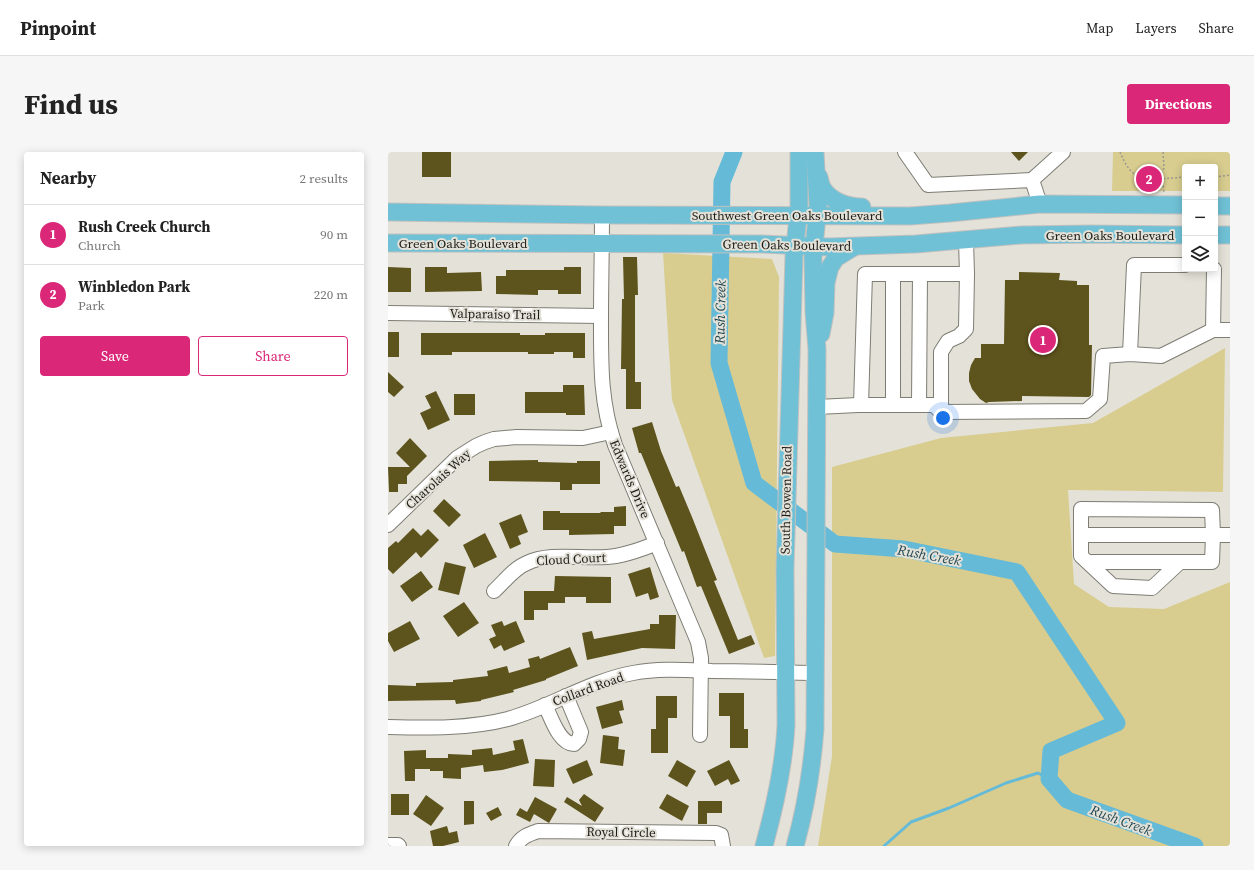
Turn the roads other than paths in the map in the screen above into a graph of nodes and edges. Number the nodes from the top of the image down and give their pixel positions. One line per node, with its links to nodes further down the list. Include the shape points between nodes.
1 (798, 152): 14 (main road, South Bowen Road)
2 (815, 152): 5 (main road)
3 (905, 152): 6 (street, via 928,185)
4 (1062, 152): 6 (street)
5 (817, 174): 12 (main road, via 824,190 842,204); 15 (main road)
6 (1032, 180): 7 (street)
7 (1040, 204): 8 (main road, Southwest Green Oaks Boulevard); 12 (main road, Southwest Green Oaks Boulevard)
8 (1182, 205)
9 (1218, 206): 10 (main road)
10 (1230, 206)
11 (388, 212): 13 (main road, Southwest Green Oaks Boulevard)
12 (950, 213): 15 (main road, Southwest Green Oaks Boulevard, via 910,216)
13 (602, 215): 14 (main road, Southwest Green Oaks Boulevard); 21 (street, Edwards Drive)
14 (798, 216): 15 (main road, Southwest Green Oaks Boulevard); 22 (main road, South Bowen Road)
15 (817, 216): 23 (main road)
16 (1182, 235): 19 (main road, Green Oaks Boulevard, via 1029,235)
17 (1218, 235): 18 (main road)
18 (1230, 235)
19 (966, 240): 24 (main road, Green Oaks Boulevard); 29 (street)
20 (388, 243): 21 (main road, Green Oaks Boulevard)
21 (602, 244): 22 (main road, Green Oaks Boulevard); 31 (street, Edwards Drive)
22 (796, 245): 23 (main road, Green Oaks Boulevard); 39 (main road, South Bowen Road)
23 (814, 246): 24 (main road, Green Oaks Boulevard); 34 (main road, via 812,256)
24 (854, 246): 34 (main road, via 836,258 830,267 826,283 825,313)
25 (1182, 265): 35 (street, via 1134,265)
26 (1214, 272): 32 (street)
27 (893, 274): 28 (street); 36 (street, via 866,274); 37 (street)
28 (920, 274): 29 (street); 38 (street)
29 (967, 274): 41 (street, via 966,329 948,341 941,352)
30 (388, 313): 31 (street, Valparaiso Trail)
31 (601, 316): 42 (street, Edwards Drive, via 602,383)
32 (1214, 330): 33 (street); 35 (street, via 1161,356)
33 (1230, 330)
34 (817, 349): 40 (main road)
35 (1130, 354): 41 (street, via 1103,356 1100,399 1086,411)
36 (861, 405): 37 (street); 40 (street)
37 (893, 405): 38 (street)
38 (919, 405): 41 (street, via 934,405)
39 (789, 406): 40 (main road); 52 (main road, South Bowen Road, via 785,569)
40 (817, 407): 53 (main road)
41 (941, 412)
42 (611, 432): 43 (street, Charolais Way, via 583,438 517,437 485,442 457,458); 47 (street, Edwards Drive)
43 (388, 525)
44 (1082, 535): 45 (street); 45 (street, via 1081,509 1212,510); 48 (street, via 1081,556)
45 (1213, 535): 46 (street); 49 (street, via 1212,562)
46 (1230, 535)
47 (657, 543): 50 (street, Cloud Court, via 618,556 533,560 520,566); 51 (street, Edwards Drive, via 696,635)
48 (1088, 562): 49 (street); 49 (street, via 1113,586 1152,588)
49 (1180, 562)
50 (494, 591)
51 (702, 670): 52 (street, Collard Road); 54 (street, Collard Road, via 633,673); 57 (street, Edwards Drive)
52 (787, 672): 53 (street, Collard Road); 62 (main road, South Bowen Road, via 784,758)
53 (815, 673): 63 (main road, via 814,748 807,796)
54 (566, 696): 55 (street, Collard Road); 55 (street, via 581,732 579,740 574,744 561,738)
55 (545, 705): 56 (street, Collard Road, via 508,718 475,724 433,728)
56 (388, 727)
57 (700, 735)
58 (388, 845): 59 (street)
59 (399, 846)
60 (516, 846): 61 (street, Royal Circle, via 520,839 538,831 716,833 721,835)
61 (723, 846)
62 (764, 846)
63 (795, 846)

